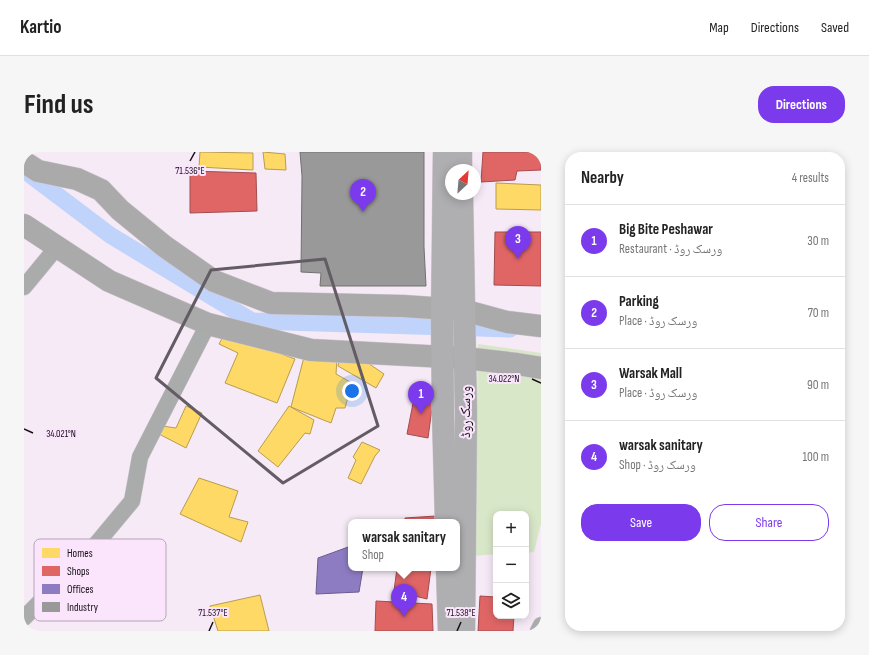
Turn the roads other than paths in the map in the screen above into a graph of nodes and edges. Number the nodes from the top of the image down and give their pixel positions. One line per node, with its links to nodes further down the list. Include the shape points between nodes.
1 (444, 152): 9 (main road, ورسک روڈ)
2 (461, 152): 4 (main road)
3 (24, 162): 9 (street, via 38,171 77,179 101,190 120,210 164,246 214,281 271,302 403,306)
4 (461, 164)
5 (462, 200): 9 (main road, ورسک روڈ)
6 (24, 225): 7 (street)
7 (57, 247): 8 (street); 10 (street, via 108,281)
8 (24, 287)
9 (453, 314): 11 (street); 12 (main road, ورسک روڈ); 13 (main road, ورسک روڈ)
10 (208, 324): 12 (street, via 311,350); 18 (street, via 140,457 132,501)
11 (541, 326)
12 (442, 356): 13 (street); 15 (main road, ورسک روڈ)
13 (465, 356): 14 (street); 16 (main road, ورسک روڈ)
14 (541, 368)
15 (443, 414): 16 (main road); 17 (main road, ورسک روڈ)
16 (466, 415): 24 (main road, ورسک روڈ)
17 (446, 519)
18 (100, 539)
19 (447, 571): 23 (main road)
20 (34, 608): 21 (street)
21 (24, 618)
22 (541, 625): 25 (street)
23 (449, 631)
24 (464, 631)
25 (538, 631)

